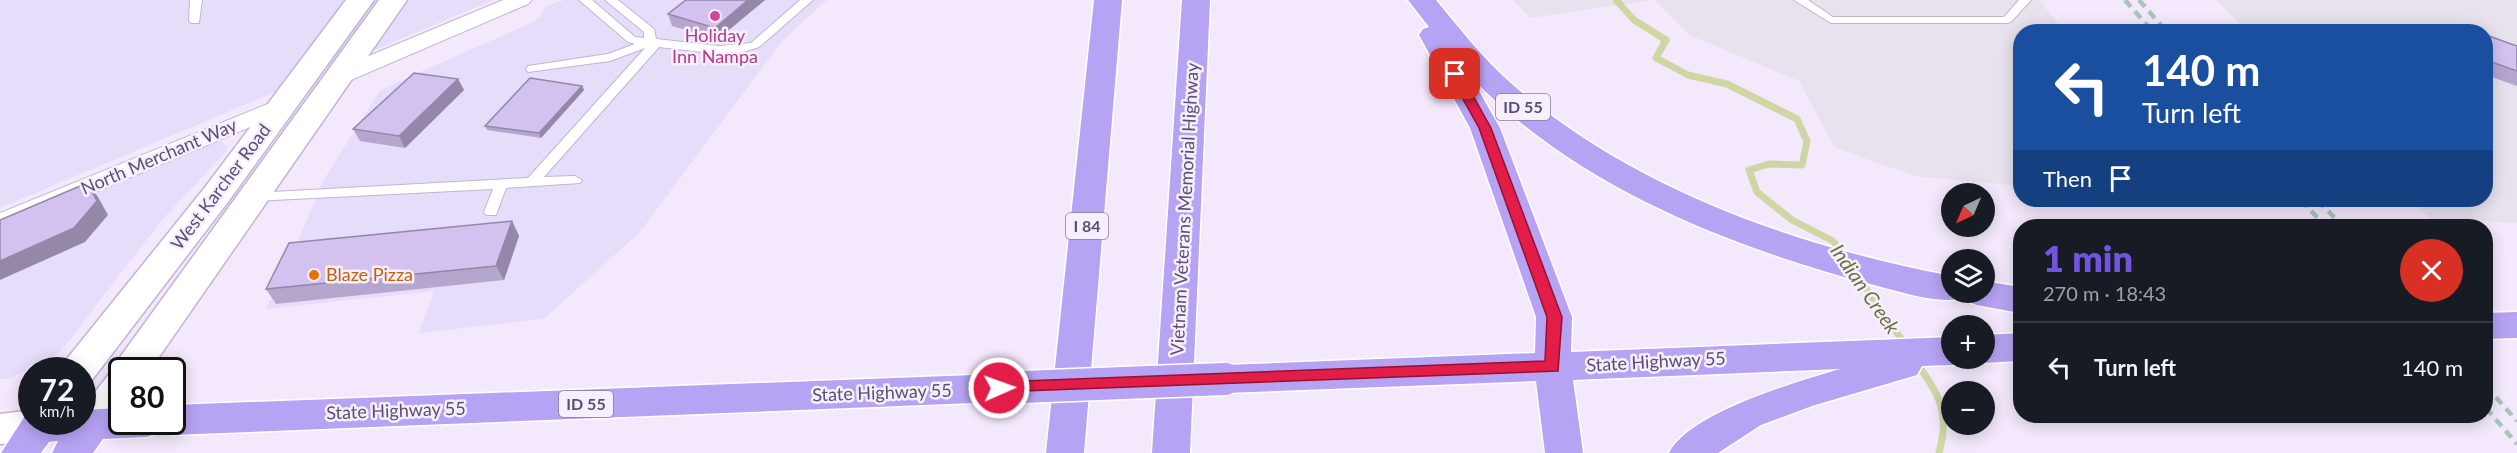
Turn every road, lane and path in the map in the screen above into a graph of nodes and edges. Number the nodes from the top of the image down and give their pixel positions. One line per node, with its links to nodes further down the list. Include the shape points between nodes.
1 (196, 0): 15 (lane)
2 (360, 0): 19 (main road, West Karcher Road)
3 (376, 0): 18 (main road, via 332,63)
4 (393, 0): 18 (main road, West Karcher Road)
5 (521, 0): 18 (street)
6 (585, 0): 16 (lane, via 632,40)
7 (611, 0): 16 (lane, via 650,31)
8 (807, 0): 16 (lane, via 749,47 719,50)
9 (1108, 0): 45 (highway, I 84)
10 (1196, 0): 46 (highway, Vietnam Veterans Memorial Highway)
11 (1408, 0): 37 (highway, via 1435,38 1485,128 1554,317)
12 (1422, 0): 26 (highway, ID 55, via 1502,91 1571,145 1645,189 1829,260)
13 (1800, 0): 14 (lane, via 1831,20 1942,22 2007,20)
14 (2025, 0)
15 (195, 21)
16 (653, 43): 17 (lane, via 610,57); 21 (lane)
17 (532, 69)
18 (336, 78): 23 (main road, West Karcher Road)
19 (285, 104): 25 (street, North Merchant Way); 35 (main road, West Karcher Road)
20 (575, 180): 21 (lane)
21 (532, 183): 22 (lane)
22 (501, 184): 23 (lane); 24 (lane)
23 (252, 197): 36 (main road, West Karcher Road)
24 (491, 212)
25 (0, 224)
26 (1941, 286)
27 (1995, 295): 28 (highway)
28 (2013, 299)
29 (2517, 325): 30 (highway)
30 (2493, 326)
31 (2013, 347): 32 (highway)
32 (1995, 348)
33 (1941, 352): 37 (highway, State Highway 55 / ID 55)
34 (1941, 355): 48 (highway, via 1748,414)
35 (89, 357)
36 (140, 357)
37 (1553, 367): 39 (highway, State Highway 55 / ID 55, bridge); 47 (highway)
38 (108, 403): 44 (main road)
39 (186, 419)
40 (0, 429): 41 (main road)
41 (18, 432)
42 (108, 432): 44 (highway)
43 (46, 435): 44 (highway)
44 (82, 438)
45 (1065, 453)
46 (1171, 453)
47 (1564, 453)
48 (1688, 453)

